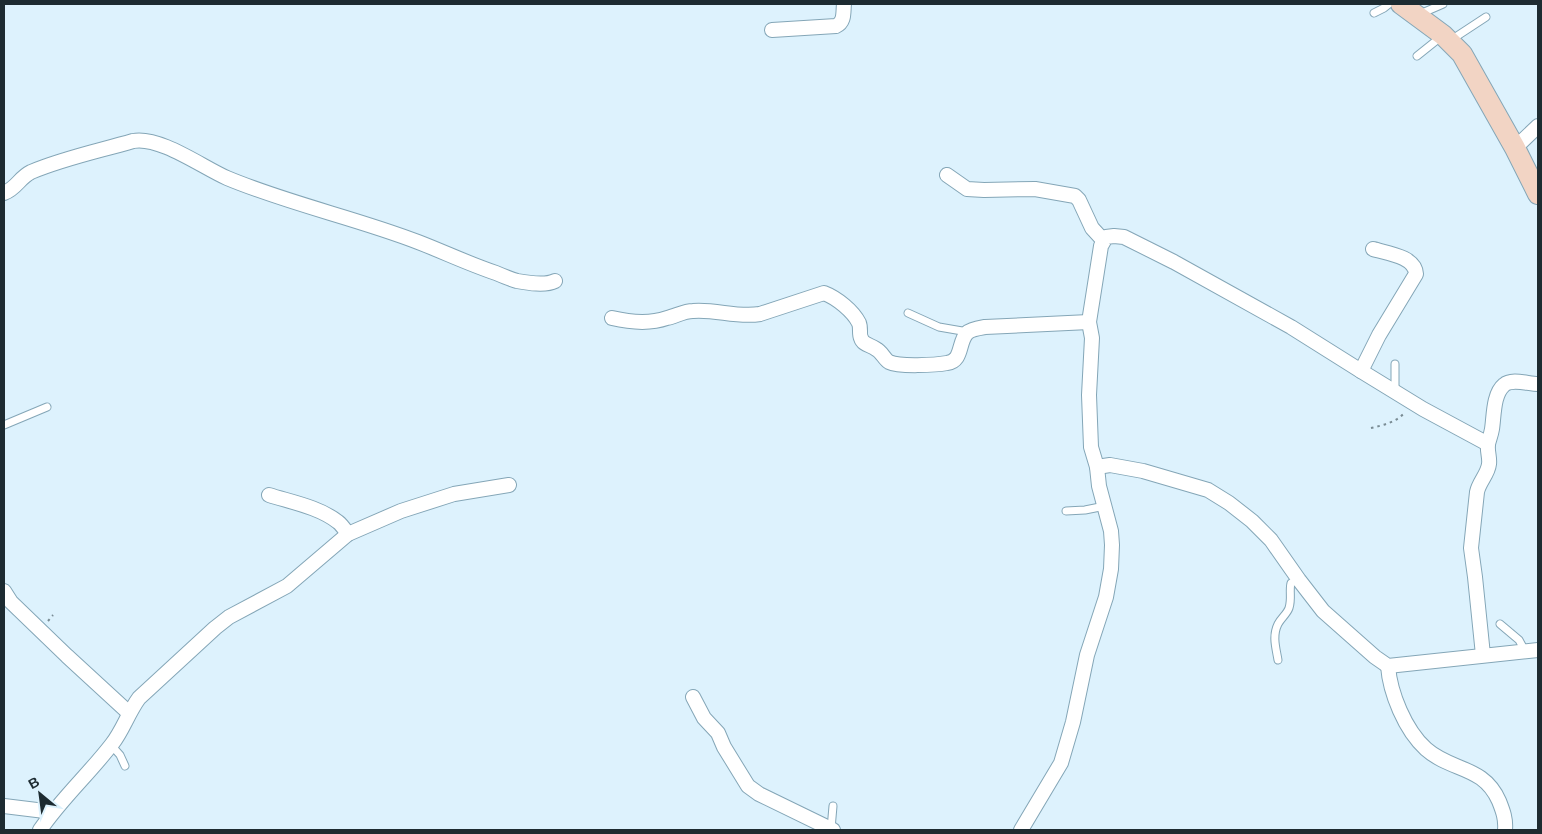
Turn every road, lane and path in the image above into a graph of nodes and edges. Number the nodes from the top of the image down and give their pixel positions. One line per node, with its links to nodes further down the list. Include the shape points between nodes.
1 (844, 4): 8 (street, via 843,20 836,26)
2 (1389, 4): 5 (lane)
3 (1401, 4): 6 (street)
4 (1443, 4): 6 (lane)
5 (1374, 13)
6 (1417, 16): 9 (street)
7 (1486, 17): 9 (lane)
8 (772, 30)
9 (1446, 38): 10 (lane); 12 (street, via 1462,54)
10 (1417, 56)
11 (1538, 126): 12 (street)
12 (1515, 148): 15 (street)
13 (947, 175): 16 (street, via 967,189 1035,189 1074,196 1092,228)
14 (4, 194): 18 (street, via 29,173 133,141 146,140 227,178 418,242 517,281 545,284)
15 (1538, 194)
16 (1103, 240): 21 (street); 24 (street, via 1109,236 1124,237 1174,262 1291,327)
17 (1373, 249): 24 (street, via 1404,259 1414,265 1416,274)
18 (555, 281)
19 (908, 313): 22 (lane, via 939,327)
20 (612, 318): 22 (street, via 656,321 691,310 749,316 824,294 835,298 854,315 859,324 860,338 894,364 921,365 955,360)
21 (1089, 322): 22 (street, via 984,327); 32 (street, via 1092,338 1091,446)
22 (968, 332)
23 (1394, 364): 26 (lane)
24 (1360, 371): 26 (street)
25 (1538, 384): 31 (street, via 1514,382 1501,388)
26 (1394, 391): 27 (street)
27 (1411, 401): 30 (path, via 1400,418); 31 (street)
28 (46, 407): 29 (lane)
29 (4, 425)
30 (1371, 428)
31 (1488, 444): 42 (street, via 1490,462 1477,492 1471,542)
32 (1098, 467): 35 (street); 38 (street, via 1110,465 1143,471 1219,496 1240,510 1271,540)
33 (509, 485): 37 (street, via 454,494)
34 (269, 494): 37 (street, via 330,517)
35 (1105, 506): 36 (lane); 54 (street, via 1112,545 1106,597 1087,655 1061,763)
36 (1066, 511)
37 (348, 534): 46 (street, via 287,586 214,628 138,698)
38 (1299, 580): 43 (lane, via 1291,584 1289,608 1276,629 1274,641); 44 (street, via 1324,611)
39 (4, 590): 46 (street, via 11,602)
40 (1500, 624): 41 (lane)
41 (1532, 651): 42 (street)
42 (1483, 655): 44 (street)
43 (1278, 660)
44 (1388, 666): 55 (street, via 1390,683 1411,733 1441,760 1473,772 1487,782 1505,815)
45 (693, 697): 53 (street, via 704,718 718,732 748,786)
46 (129, 713): 47 (street, via 124,727)
47 (111, 745): 48 (lane); 51 (street)
48 (125, 766)
49 (4, 806): 51 (street)
50 (833, 806): 53 (lane)
51 (52, 812): 52 (street)
52 (40, 830)
53 (832, 830)
54 (1021, 830)
55 (1505, 830)

